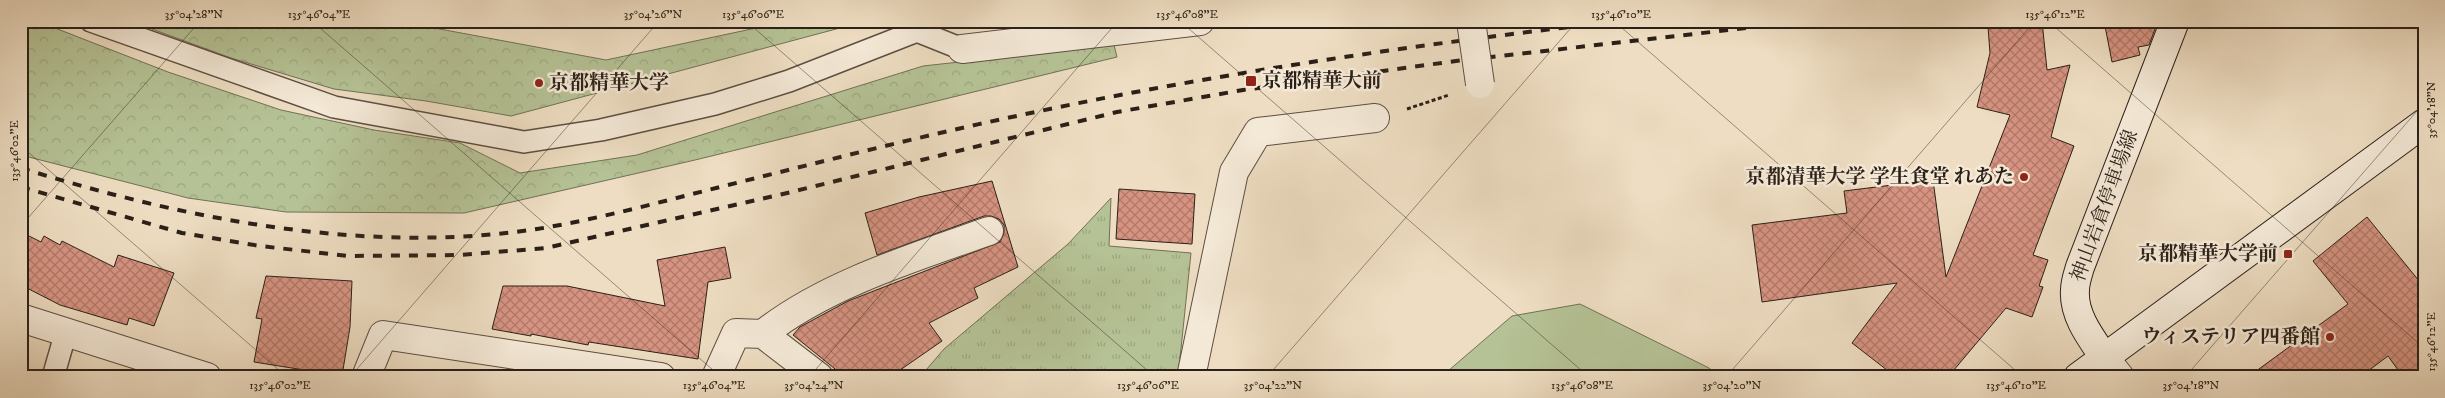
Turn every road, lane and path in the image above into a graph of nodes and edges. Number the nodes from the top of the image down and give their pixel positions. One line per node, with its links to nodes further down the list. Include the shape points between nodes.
1 (91, 21): 5 (lane, via 334,107 524,142 601,130 715,104 798,78 917,30)
2 (1200, 21): 5 (street)
3 (1471, 21): 6 (street, bridge)
4 (2175, 21): 13 (street, 神山岩倉停車場線, via 2074,290 2084,327)
5 (962, 49)
6 (1480, 84): 7 (path)
7 (1388, 115): 20 (street, via 1258,132 1234,172)
8 (2424, 123): 13 (street)
9 (989, 231): 12 (street, via 880,270 786,316)
10 (21, 318): 11 (street)
11 (66, 332): 14 (lane); 15 (street)
12 (763, 334): 18 (street, via 736,332); 19 (street)
13 (2112, 367): 21 (street)
14 (53, 377)
15 (207, 377)
16 (366, 377): 17 (street, via 383,335)
17 (661, 377)
18 (716, 377)
19 (819, 377)
20 (1191, 377)
21 (2078, 377)

